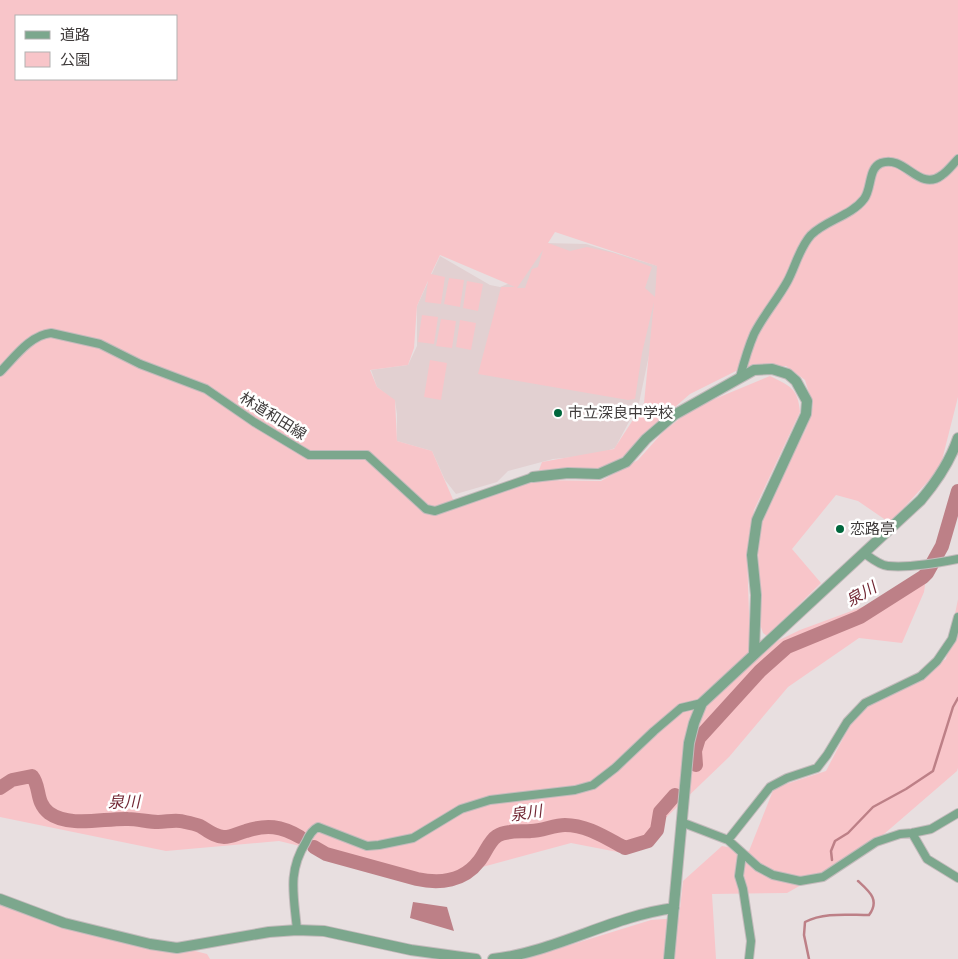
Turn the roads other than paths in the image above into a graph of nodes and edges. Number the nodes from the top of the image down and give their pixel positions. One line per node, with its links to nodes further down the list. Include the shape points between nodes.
1 (958, 159): 3 (street, via 941,176 928,181 897,162 878,164 864,200 825,224 804,244 787,282 755,332)
2 (0, 372): 5 (street, 林道和田線, via 30,342 43,334 100,344 140,364 206,389 308,455 367,455 426,509 435,511)
3 (740, 377): 5 (street, via 674,415 626,462 599,474); 9 (street, via 754,370 772,369 788,374 796,381 806,401 806,414 757,520 752,555 756,595)
4 (958, 438): 6 (street, via 951,458 921,500)
5 (533, 477)
6 (864, 553): 7 (street, via 887,566); 9 (street)
7 (958, 559)
8 (958, 617): 14 (street, via 952,639 937,661 921,676 865,703 847,722 817,768 770,787)
9 (754, 653): 10 (street)
10 (702, 702): 12 (street, via 689,743); 19 (street, via 682,708 593,785 490,800 461,808 413,838 379,845 367,846 318,827 295,861 293,880)
11 (958, 813): 13 (street, via 930,829)
12 (681, 822): 14 (street); 18 (street)
13 (912, 833): 15 (street, via 876,842 823,878 800,881 773,875); 16 (street, via 927,859)
14 (728, 840): 15 (street)
15 (742, 854): 23 (street, via 739,876 751,941)
16 (958, 878)
17 (0, 899): 19 (street, via 64,924 177,948)
18 (674, 908): 21 (street, via 652,911 527,953); 22 (street)
19 (298, 930): 20 (street, via 324,931 411,950)
20 (476, 959)
21 (493, 959)
22 (670, 959)
23 (749, 959)

